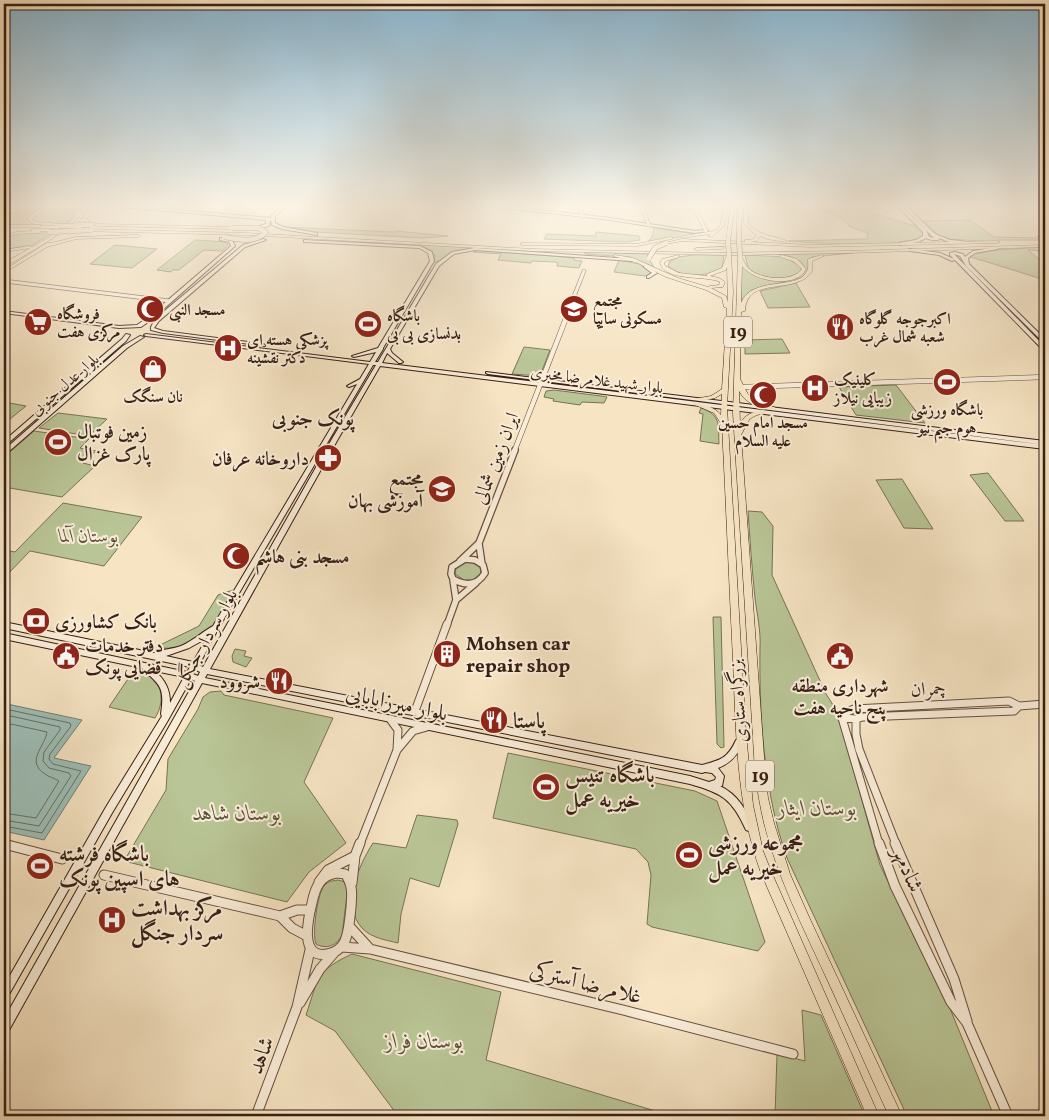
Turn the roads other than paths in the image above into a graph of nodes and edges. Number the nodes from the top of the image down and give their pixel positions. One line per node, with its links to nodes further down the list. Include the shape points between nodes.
1 (17, 256): 20 (highway)
2 (29, 256): 25 (highway)
3 (221, 256): 27 (main road)
4 (233, 256): 29 (main road)
5 (431, 256): 19 (main road)
6 (448, 256): 21 (main road)
7 (566, 256): 28 (main road, via 638,262 654,272)
8 (592, 256): 26 (highway, via 627,258 642,262)
9 (650, 256): 26 (highway, bridge, via 653,264)
10 (678, 256): 11 (highway, via 668,260 668,268 696,276 720,272); 31 (highway, via 664,260 663,267 679,275 717,278 723,282 717,287)
11 (729, 256): 33 (highway, بزرگراه ستاری / 19)
12 (740, 256): 13 (highway, via 748,271 765,278 790,278 803,271 792,258); 35 (highway, بزرگراه ستاری / 19)
13 (779, 256)
14 (823, 256): 35 (highway, via 809,262 810,271 803,278 746,296)
15 (945, 256): 23 (main road)
16 (951, 256): 23 (main road)
17 (963, 256): 22 (main road)
18 (967, 256): 22 (main road)
19 (430, 264): 21 (main road); 42 (main road, بلوار سردار جنگل)
20 (4, 265)
21 (437, 265): 44 (main road, بلوار سردار جنگل)
22 (966, 265): 41 (main road)
23 (961, 266): 43 (main road)
24 (584, 271): 52 (street, ایران زمین شمالی)
25 (4, 272)
26 (667, 276): 31 (highway)
27 (198, 277): 29 (main road); 32 (main road)
28 (648, 277)
29 (205, 278): 38 (main road, via 157,320)
30 (4, 282): 32 (street)
31 (695, 285): 33 (highway, via 722,295)
32 (169, 302): 37 (main road)
33 (729, 311): 55 (highway, بزرگراه ستاری / 19)
34 (4, 313): 36 (main road)
35 (739, 317): 50 (highway, بزرگراه ستاری / 19)
36 (91, 325): 37 (main road); 39 (main road)
37 (138, 326): 38 (main road, بلوار شهید غلامرضا مخبری); 39 (main road, بلوار عدل جنوبی)
38 (153, 328): 40 (main road, بلوار عدل جنوبی); 45 (main road, بلوار شهید غلامرضا مخبری)
39 (128, 334): 40 (main road, بلوار شهید غلامرضا مخبری); 64 (main road, بلوار عدل جنوبی)
40 (144, 336): 45 (main road, بلوار شهید غلامرضا مخبری); 66 (main road, بلوار عدل جنوبی, via 125,348)
41 (1045, 341)
42 (381, 349): 45 (main road); 46 (main road, بلوار سردار جنگل)
43 (1045, 349)
44 (388, 350): 46 (main road, بلوار سردار جنگل); 47 (main road)
45 (354, 358): 46 (main road, بلوار شهید غلامرضا مخبری); 48 (main road)
46 (378, 361): 47 (main road, بلوار شهید غلامرضا مخبری); 48 (main road, بلوار سردار جنگل)
47 (402, 364): 48 (main road); 52 (main road, بلوار شهید غلامرضا مخبری)
48 (370, 374): 51 (main road, بلوار سردار جنگل); 79 (main road, بلوار سردار جنگل)
49 (1045, 377): 54 (street)
50 (737, 379): 54 (highway); 58 (highway, بزرگراه ستاری / 19)
51 (362, 380): 53 (main road); 74 (main road, بلوار سردار جنگل)
52 (540, 382): 56 (main road, بلوار شهید غلامرضا مخبری); 67 (street, ایران زمین شمالی)
53 (348, 386)
54 (742, 387): 59 (highway, via 752,402)
55 (726, 389): 56 (highway); 57 (highway, بزرگراه ستاری / 19)
56 (698, 402): 57 (main road, بلوار شهید غلامرضا مخبری); 61 (highway, via 716,412)
57 (725, 405): 58 (main road, بلوار شهید غلامرضا مخبری); 61 (highway, بزرگراه ستاری / 19)
58 (736, 406): 59 (main road, بلوار شهید غلامرضا مخبری); 60 (main road, بلوار شهید غلامرضا مخبری); 62 (highway, بزرگراه ستاری / 19)
59 (772, 408): 63 (main road, بلوار شهید غلامرضا مخبری)
60 (763, 412): 62 (highway, via 745,418); 65 (main road, بلوار شهید غلامرضا مخبری)
61 (726, 428): 90 (highway, بزرگراه ستاری / 19)
62 (738, 443): 116 (highway, بزرگراه ستاری / 19, via 760,771 766,816 798,907)
63 (1045, 443)
64 (4, 444)
65 (1045, 447)
66 (4, 453)
67 (479, 543): 68 (street, ایران زمین شمالی); 69 (street, ایران زمین شمالی)
68 (460, 560): 69 (street, via 470,559); 70 (street, via 451,570)
69 (482, 564): 71 (street, via 485,573)
70 (453, 579): 71 (street, via 466,584); 72 (street)
71 (476, 583): 72 (street)
72 (456, 600): 84 (street)
73 (4, 625): 76 (main road, بلوار میرزابابایی)
74 (216, 627): 76 (main road, via 179,650); 77 (main road, بلوار سردار جنگل)
75 (4, 636): 78 (main road, بلوار میرزابابایی)
76 (144, 654): 77 (main road, بلوار میرزابابایی)
77 (193, 665): 79 (main road, بلوار میرزابابایی); 80 (main road, بلوار سردار جنگل)
78 (144, 667): 80 (main road, بلوار میرزابابایی); 88 (main road, via 165,687 168,699)
79 (205, 671): 81 (main road, بلوار سردار جنگل); 84 (main road, بلوار میرزابابایی)
80 (188, 675): 81 (main road, بلوار میرزابابایی); 88 (main road, بلوار سردار جنگل)
81 (200, 680): 86 (main road, بلوار میرزابابایی); 112 (main road, بلوار سردار جنگل)
82 (1045, 704): 83 (street, چمران)
83 (1019, 706): 85 (street, چمران, via 1009,701 880,707 854,709); 87 (street, چمران, via 1014,711)
84 (415, 711): 92 (main road, بلوار میرزابابایی)
85 (842, 718): 87 (street, چمران); 111 (street, شادمهر, via 887,866 903,906 941,982)
86 (390, 719): 89 (main road, بلوار میرزابابایی); 91 (street, via 398,730)
87 (856, 719): 111 (street, شادمهر, via 854,725 858,740 877,797 955,981)
88 (164, 720): 109 (main road, بلوار سردار جنگل)
89 (427, 727): 91 (street, via 413,732); 93 (main road, بلوار میرزابابایی)
90 (741, 734): 92 (main road, via 737,750 728,760); 94 (highway, بزرگراه ستاری / 19, via 745,785)
91 (397, 750): 96 (street)
92 (702, 769): 93 (main road, via 717,771 721,778 719,783 714,785)
93 (690, 780): 94 (main road, بلوار میرزابابایی, via 720,789 732,798 744,814)
94 (756, 842): 115 (highway, بزرگراه ستاری / 19, via 766,873)
95 (4, 844): 97 (street)
96 (355, 856): 99 (street, via 325,873); 100 (street)
97 (62, 858)
98 (104, 875): 102 (street)
99 (318, 883): 100 (street, via 338,872 345,874); 101 (street)
100 (352, 884): 103 (street)
101 (310, 910): 102 (street, via 297,910); 104 (street)
102 (280, 916): 104 (street)
103 (349, 926): 105 (street); 106 (street)
104 (307, 936): 107 (street)
105 (342, 947): 106 (street, غلامرضا آسترکی); 108 (street, شاهد)
106 (370, 949): 113 (street, غلامرضا آسترکی)
107 (310, 950): 108 (street, via 320,955); 110 (street, شاهد)
108 (334, 953): 110 (street, شاهد, via 320,969)
109 (4, 994)
110 (298, 1007): 114 (street, شاهد)
111 (967, 1024): 117 (street, شادمهر)
112 (4, 1028)
113 (793, 1054)
114 (256, 1116)
115 (873, 1116)
116 (896, 1116)
117 (1008, 1116)

